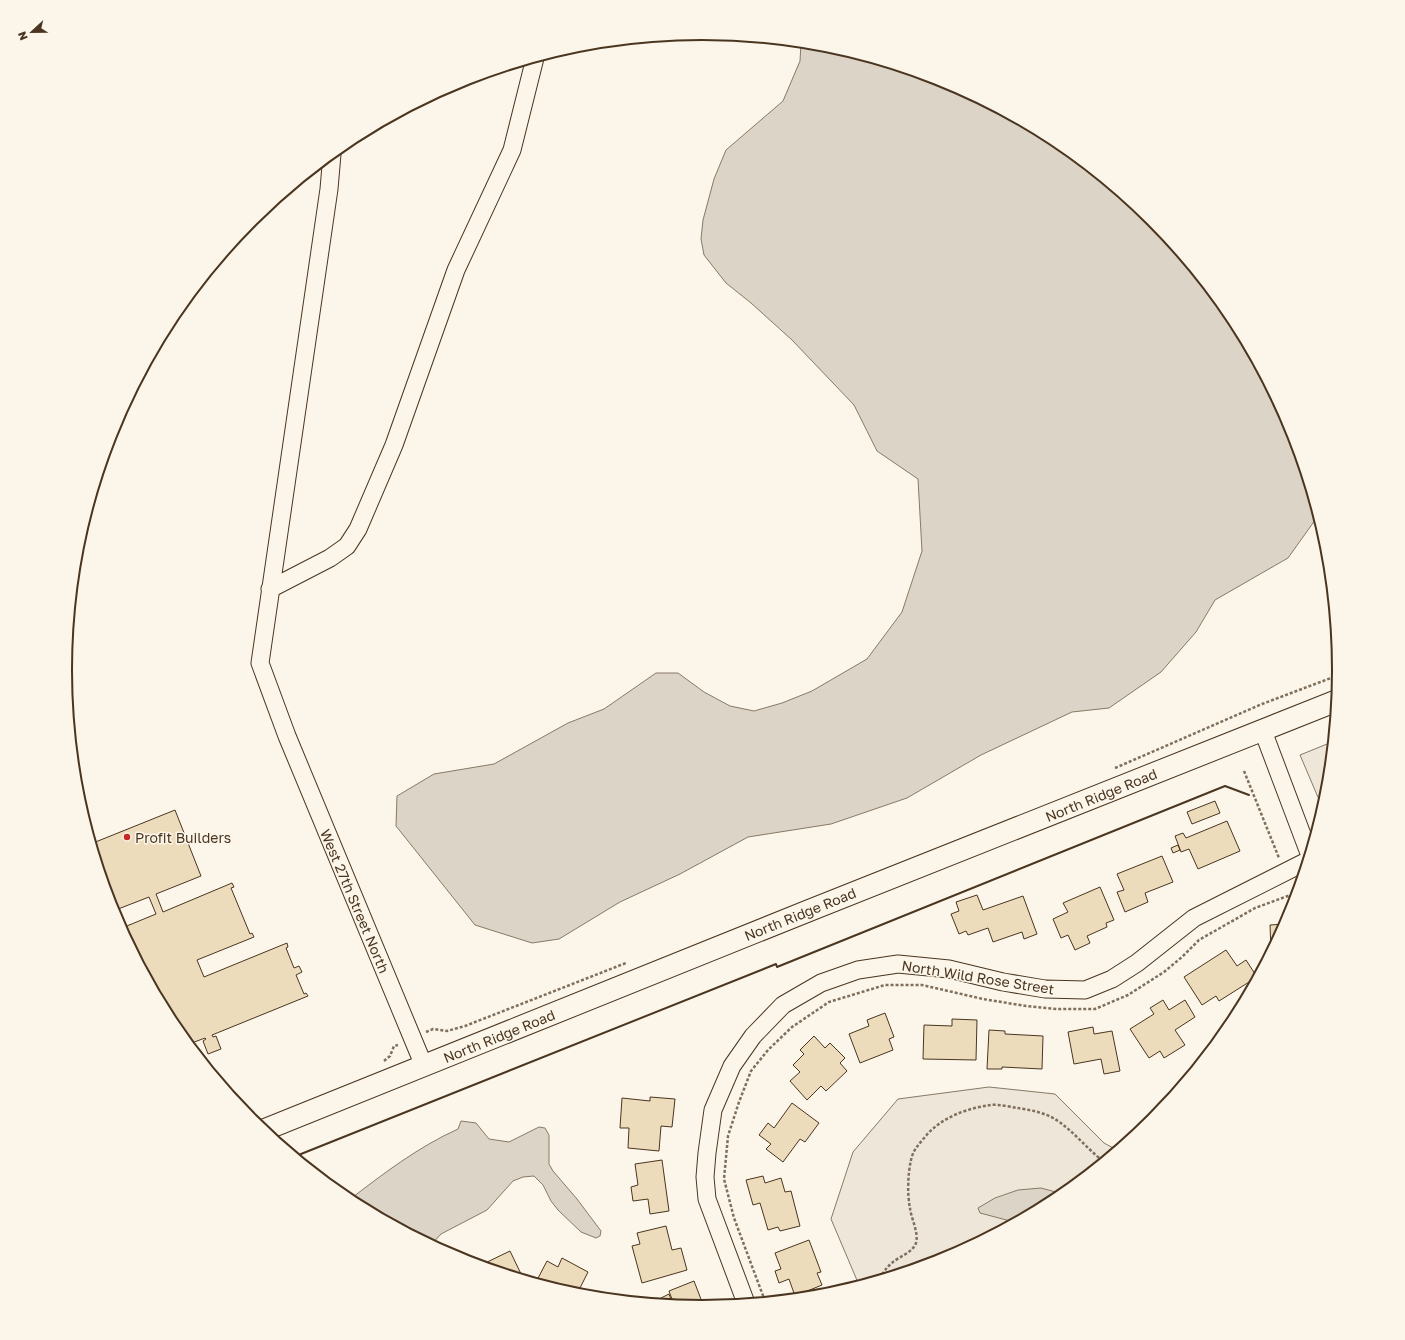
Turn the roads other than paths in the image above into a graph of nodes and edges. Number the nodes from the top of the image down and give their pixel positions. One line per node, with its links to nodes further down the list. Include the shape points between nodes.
1 (534, 63): 3 (street, via 512,150 456,270 394,445 358,529 347,546 336,554)
2 (331, 161): 3 (street, West 27th Street North)
3 (270, 590): 8 (street, West 27th Street North, via 260,663 287,736)
4 (1331, 703): 5 (main road, North Ridge Road)
5 (1263, 731): 6 (street); 8 (main road, North Ridge Road, via 808,910)
6 (1307, 848)
7 (1302, 865): 10 (street, North Wild Rose Street, via 1194,918 1137,964 1112,979 1085,990 1046,989 949,969 898,964 858,970 821,983 783,1005 753,1036 732,1066 713,1110 707,1153 707,1199)
8 (424, 1066): 9 (main road, North Ridge Road)
9 (270, 1128)
10 (744, 1299)

